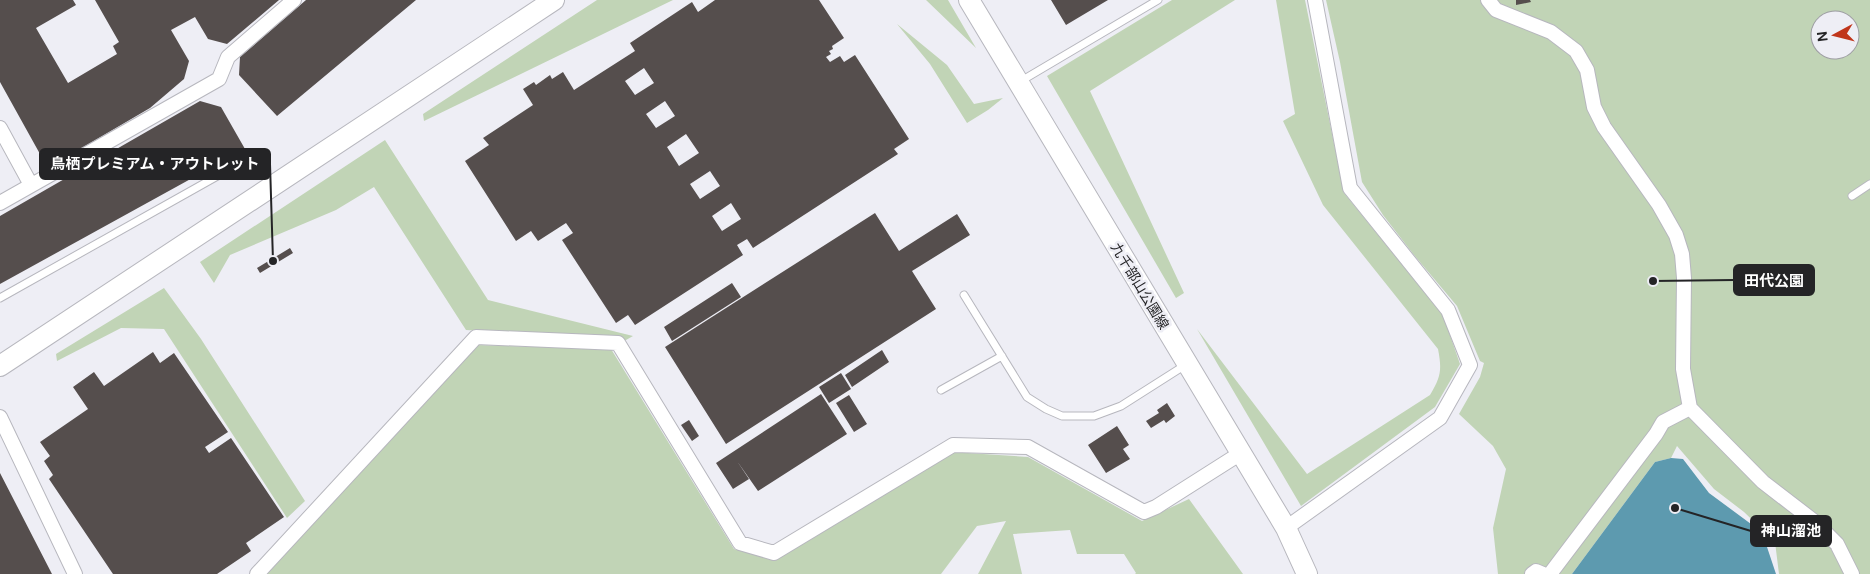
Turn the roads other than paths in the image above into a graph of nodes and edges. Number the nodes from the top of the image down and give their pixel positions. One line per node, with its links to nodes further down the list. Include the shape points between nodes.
1 (294, 0): 11 (street, via 228,56 219,80)
2 (554, 0): 18 (main road)
3 (969, 0): 7 (main road, 九千部山公園線)
4 (1158, 0): 7 (lane)
5 (1315, 0): 23 (street, via 1350,188 1448,310 1470,365 1440,418)
6 (1488, 0): 20 (street, via 1496,10 1551,32 1576,51 1587,70 1594,107 1604,127 1660,205 1676,235 1684,278 1683,369)
7 (1019, 83): 17 (main road, 九千部山公園線)
8 (0, 128): 11 (street)
9 (237, 165): 15 (lane)
10 (1870, 184): 12 (lane)
11 (31, 185): 13 (street)
12 (1852, 196)
13 (0, 203)
14 (964, 295): 16 (lane)
15 (0, 298)
16 (1002, 356): 17 (lane, via 1027,397 1062,416 1094,416 1121,406); 19 (lane)
17 (1187, 363): 22 (main road, 九千部山公園線)
18 (0, 366)
19 (941, 390)
20 (1690, 408): 29 (street, via 1663,422); 30 (street, via 1763,482 1815,522 1837,544)
21 (0, 418): 24 (street)
22 (1241, 453): 23 (main road, 九千部山公園線); 25 (street, via 1156,508 1144,512 1028,447 953,446 774,553 740,543 618,343 476,337)
23 (1286, 528): 26 (main road, 九千部山公園線)
24 (75, 574)
25 (257, 574)
26 (1307, 574)
27 (1532, 574): 28 (street, via 1536,571)
28 (1543, 574)
29 (1550, 574)
30 (1852, 574)

